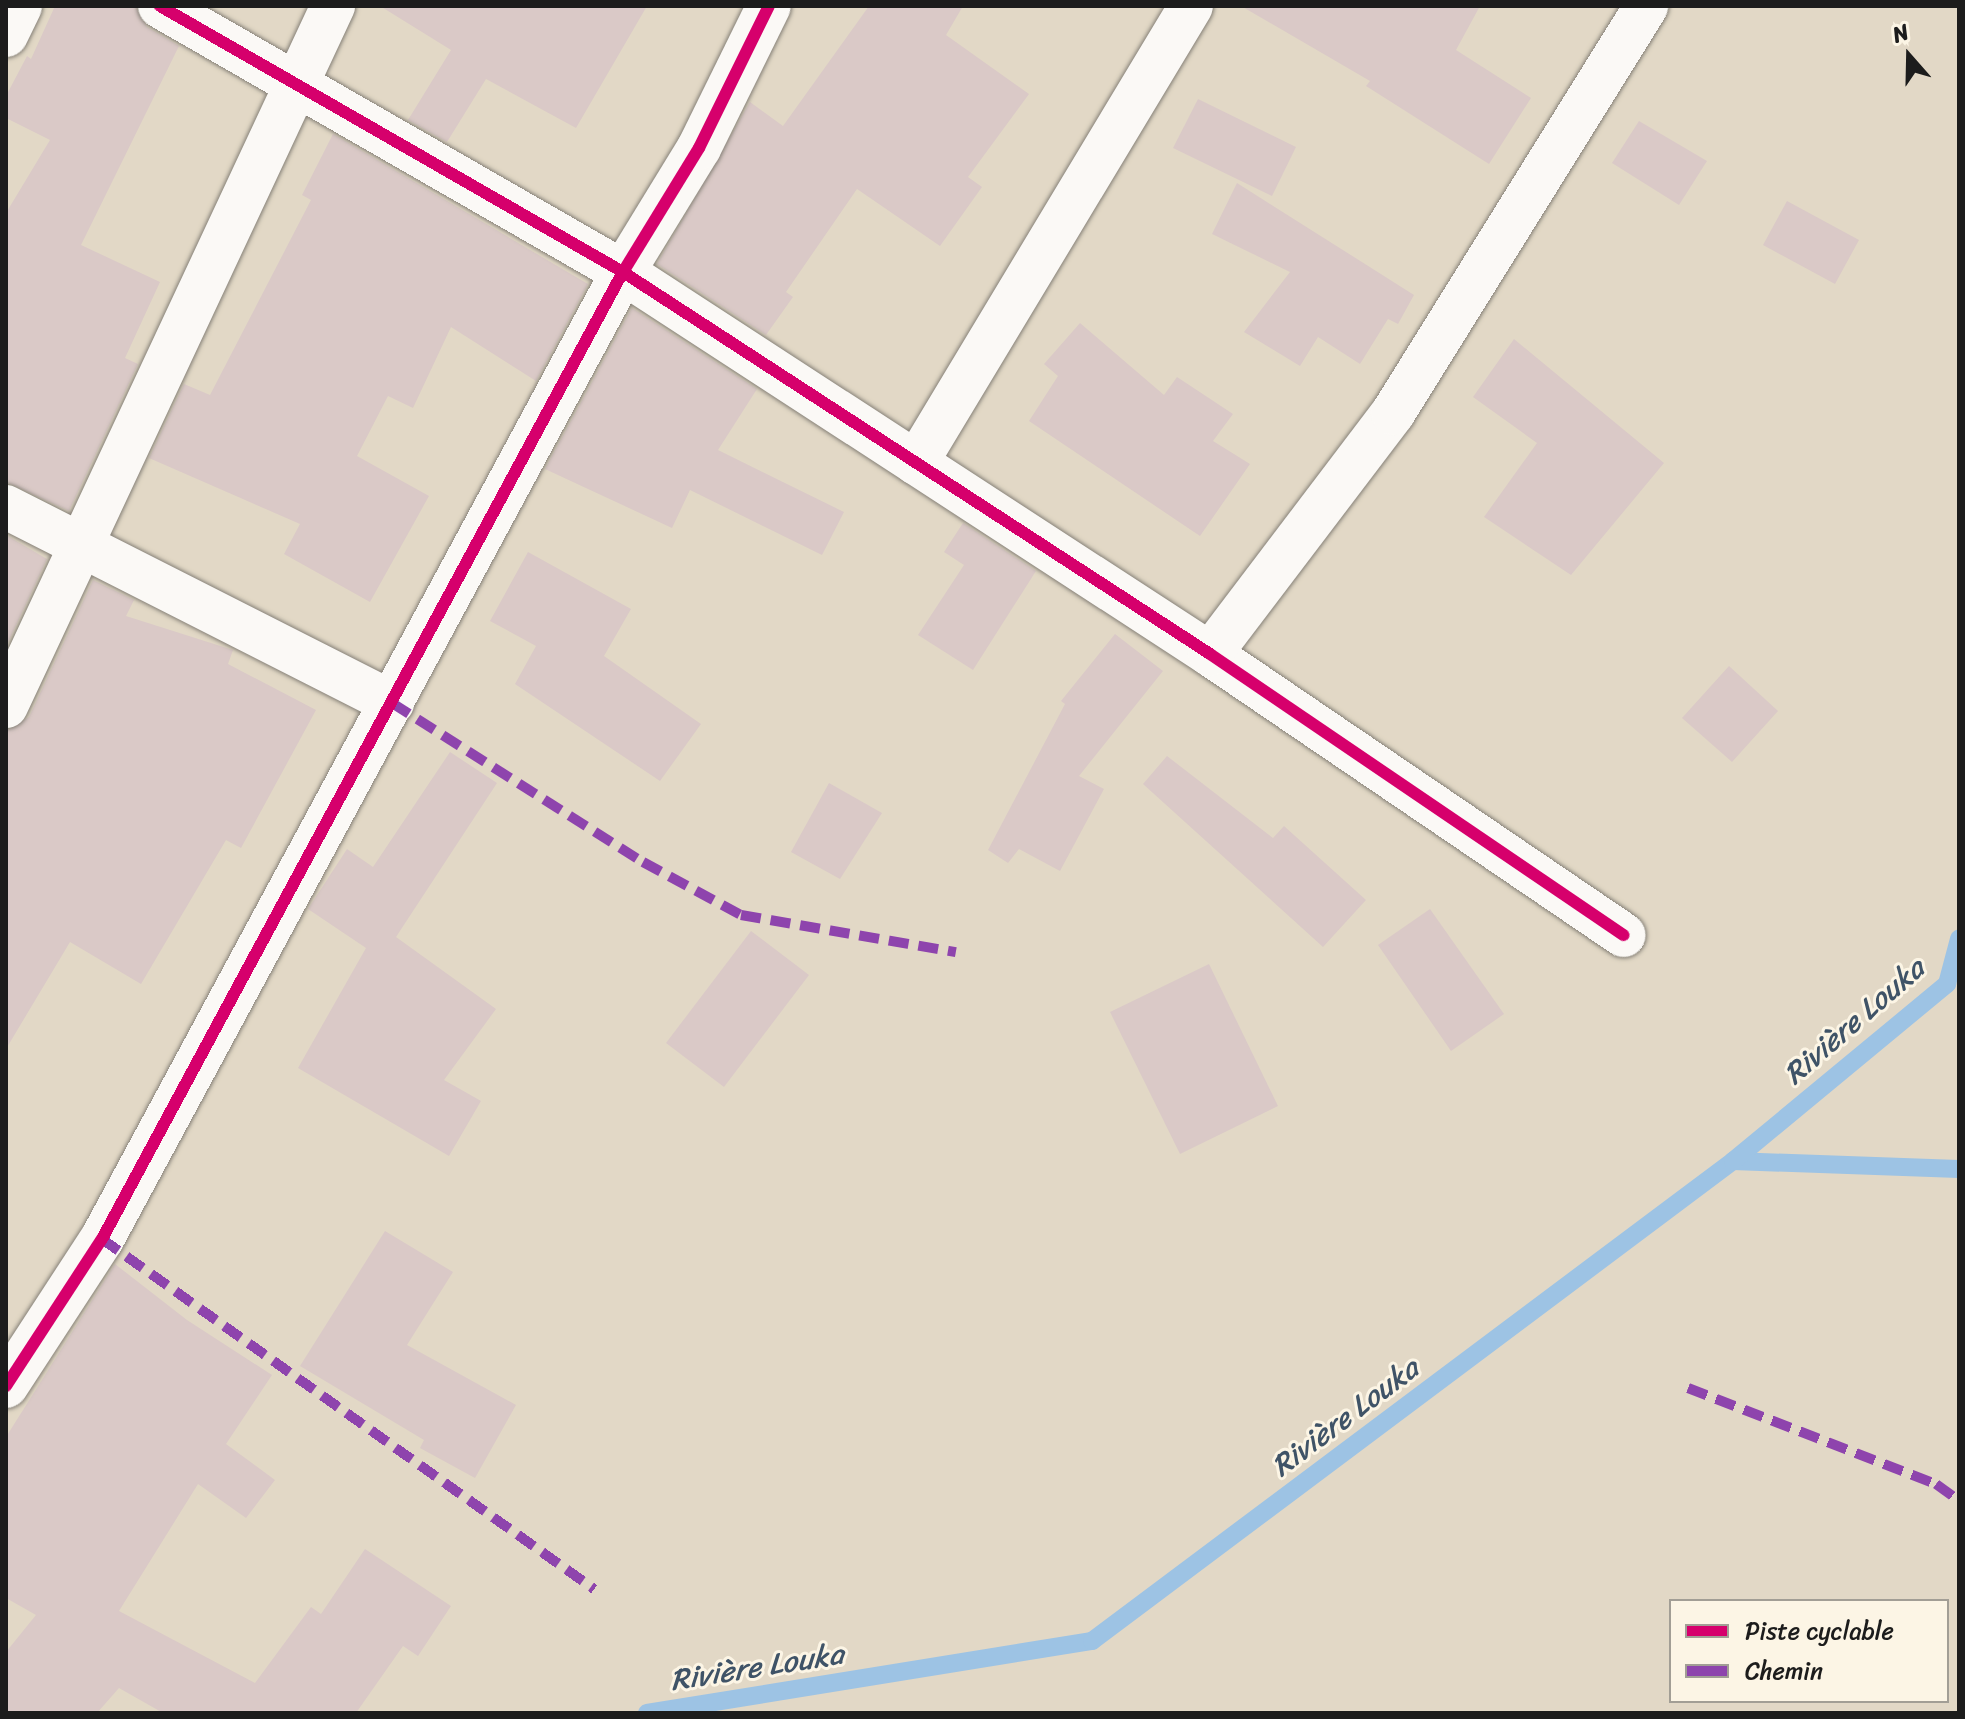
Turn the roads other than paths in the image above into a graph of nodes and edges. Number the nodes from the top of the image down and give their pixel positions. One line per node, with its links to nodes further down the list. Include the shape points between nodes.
1 (20, 6): 7 (street)
2 (160, 6): 8 (street)
3 (333, 6): 8 (street)
4 (769, 6): 9 (street, via 699,148)
5 (1191, 6): 10 (street)
6 (1646, 6): 13 (street, via 1393,413)
7 (6, 35)
8 (295, 79): 9 (street); 12 (street)
9 (623, 272): 10 (street); 14 (street)
10 (916, 463): 13 (street)
11 (6, 507): 12 (street)
12 (82, 545): 14 (street); 15 (street)
13 (1210, 654): 16 (street)
14 (392, 703): 17 (street, via 102,1239)
15 (6, 706)
16 (1623, 935)
17 (6, 1386)

